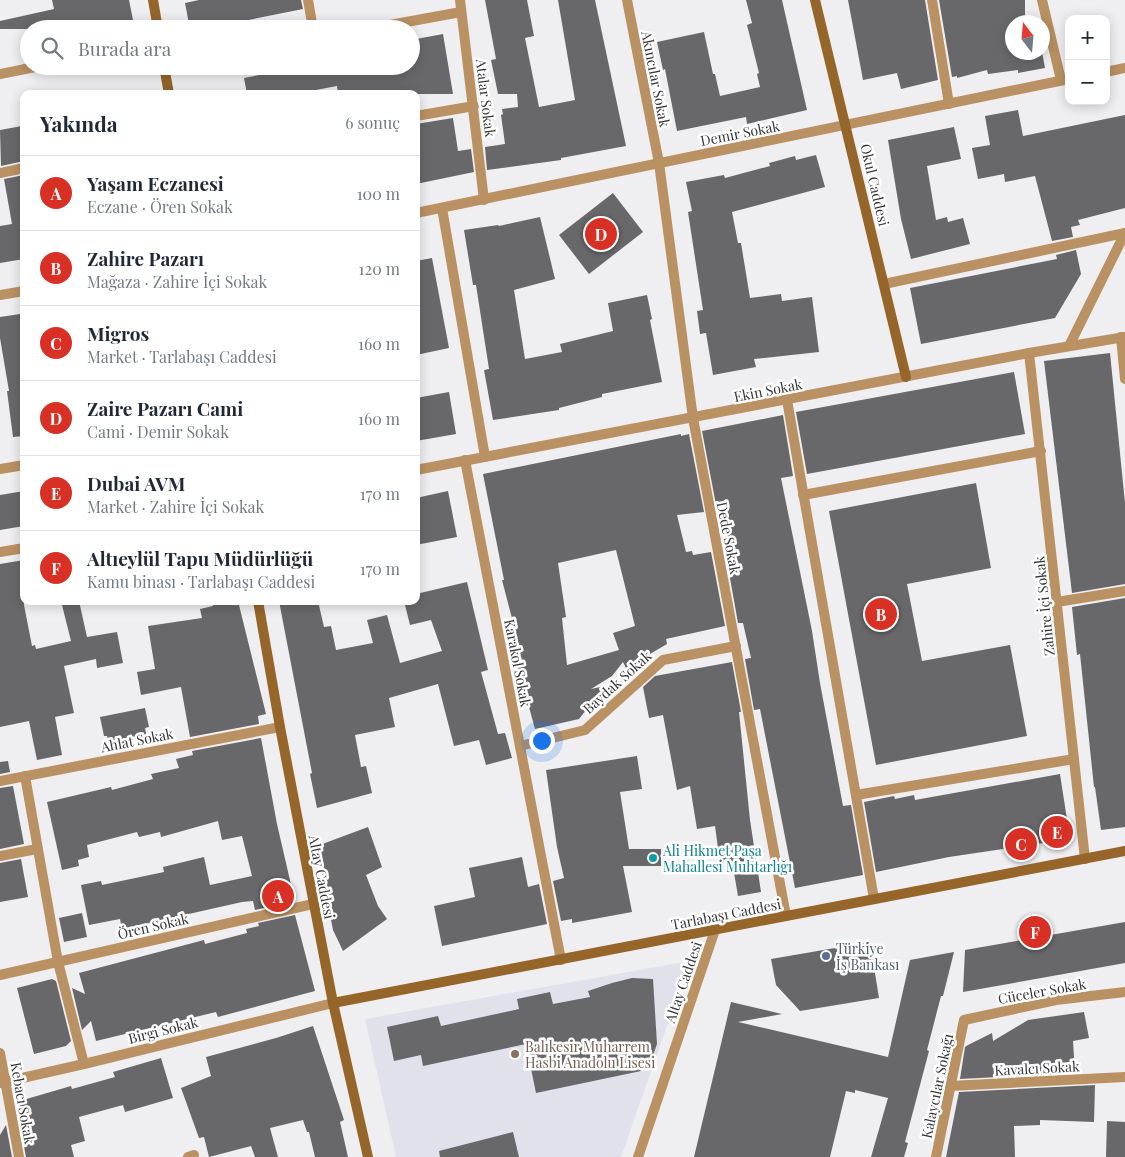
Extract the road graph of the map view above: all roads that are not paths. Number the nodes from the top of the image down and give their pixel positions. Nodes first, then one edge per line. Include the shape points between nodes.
1 (153, 0) edge
2 (308, 0) edge
3 (460, 0) edge
4 (627, 0) edge
5 (815, 0) edge
6 (932, 0) edge
7 (1042, 0) edge
8 (461, 12) junction
9 (156, 20) edge
10 (311, 20) edge
11 (417, 20) edge
12 (1125, 68) edge
13 (20, 70) edge
14 (1110, 71) edge
15 (0, 74) edge
16 (166, 75) edge
17 (1065, 80) edge
18 (168, 90) edge
19 (949, 104) junction
20 (474, 106) junction
21 (420, 115) edge
22 (846, 125) junction
23 (659, 164) junction
24 (20, 169) edge
25 (0, 173) edge
26 (484, 200) junction
27 (442, 208) junction
28 (420, 213) edge
29 (1125, 233) edge
30 (884, 284) junction
31 (20, 292) edge
32 (0, 295) edge
33 (1123, 337) edge
34 (1069, 346) junction
35 (1030, 353) junction
36 (906, 377) junction
37 (1125, 379) edge
38 (787, 400) junction
39 (693, 418) junction
40 (1041, 450) junction
41 (486, 457) junction
42 (465, 460) junction
43 (20, 466) edge
44 (0, 469) edge
45 (420, 469) edge
46 (803, 495) junction
47 (20, 549) edge
48 (0, 552) edge
49 (1125, 591) edge
50 (1057, 602) junction
51 (259, 605) edge
52 (736, 646) junction
53 (280, 727) junction
54 (520, 746) junction
55 (1074, 759) junction
56 (25, 776) junction
57 (0, 780) edge
58 (856, 795) junction
59 (37, 849) junction
60 (1125, 851) edge
61 (0, 856) edge
62 (1085, 859) junction
63 (874, 899) junction
64 (313, 904) junction
65 (786, 916) junction
66 (715, 930) junction
67 (561, 960) junction
68 (58, 962) junction
69 (0, 975) edge
70 (1125, 992) edge
71 (332, 1003) junction
72 (964, 1020) joint
73 (0, 1053) edge
74 (84, 1064) junction
75 (1125, 1077) edge
76 (3, 1082) edge
77 (950, 1086) junction
78 (19, 1157) edge
79 (368, 1157) edge
80 (638, 1157) edge
81 (936, 1157) edge

1 - 9 main road
2 - 10 street
3 - 8 street, Atalar Sokak
4 - 23 street, Akıncılar Sokak
5 - 22 main road, Okul Caddesi
6 - 19 street
7 - 17 street
8 - 11 street
8 - 20 street, Atalar Sokak
12 - 14 street
13 - 15 street
16 - 18 main road
17 - 19 street, Demir Sokak
19 - 22 street, Demir Sokak
20 - 21 street
20 - 26 street, Atalar Sokak
22 - 23 street, Demir Sokak
22 - 30 main road, Okul Caddesi
23 - 26 street, Demir Sokak
23 - 39 street, Dede Sokak
24 - 25 street
26 - 27 street, Demir Sokak
27 - 28 street, Demir Sokak
27 - 41 street
29 - 30 street
29 - 34 street
30 - 36 main road, Okul Caddesi
31 - 32 street
33 - 34 street, Ekin Sokak
33 - 37 street
34 - 35 street, Ekin Sokak
35 - 36 street, Ekin Sokak
35 - 40 street, Zahire İçi Sokak
36 - 38 street, Ekin Sokak
38 - 39 street, Ekin Sokak
38 - 46 street
39 - 41 street, Ekin Sokak
39 - 52 street, Dede Sokak
40 - 46 street
40 - 50 street, Zahire İçi Sokak
41 - 42 street, Ekin Sokak
42 - 45 street, Ekin Sokak
42 - 54 street, Karakol Sokak
43 - 44 street
46 - 58 street
47 - 48 street
49 - 50 street
50 - 55 street, Zahire İçi Sokak
51 - 53 main road, Altay Caddesi
52 - 54 street, Baydak Sokak via 663,660 585,730
52 - 65 street, Dede Sokak
53 - 56 street, Ahlat Sokak
53 - 64 main road, Altay Caddesi
54 - 67 street, Karakol Sokak
55 - 58 street
55 - 62 street, Zahire İçi Sokak
56 - 57 street, Ahlat Sokak
56 - 59 street
58 - 63 street
59 - 61 street
59 - 68 street
60 - 62 main road, Tarlabaşı Caddesi
62 - 63 main road, Tarlabaşı Caddesi
63 - 65 main road, Tarlabaşı Caddesi
64 - 68 street, Ören Sokak
64 - 71 main road, Altay Caddesi
65 - 66 main road, Tarlabaşı Caddesi
66 - 67 main road, Tarlabaşı Caddesi
66 - 80 street, Altay Caddesi
67 - 71 main road, Tarlabaşı Caddesi
68 - 69 street, Ören Sokak
68 - 74 street
70 - 72 street, Cüceler Sokak via 1056,1000
71 - 74 street, Birgi Sokak
71 - 79 main road, Altay Caddesi
72 - 77 street, Kalaycılar Sokağı
73 - 76 street, Kebacı Sokak
74 - 76 street, Birgi Sokak
75 - 77 street, Kavalcı Sokak
76 - 78 street, Kebacı Sokak
77 - 81 street, Kalaycılar Sokağı

